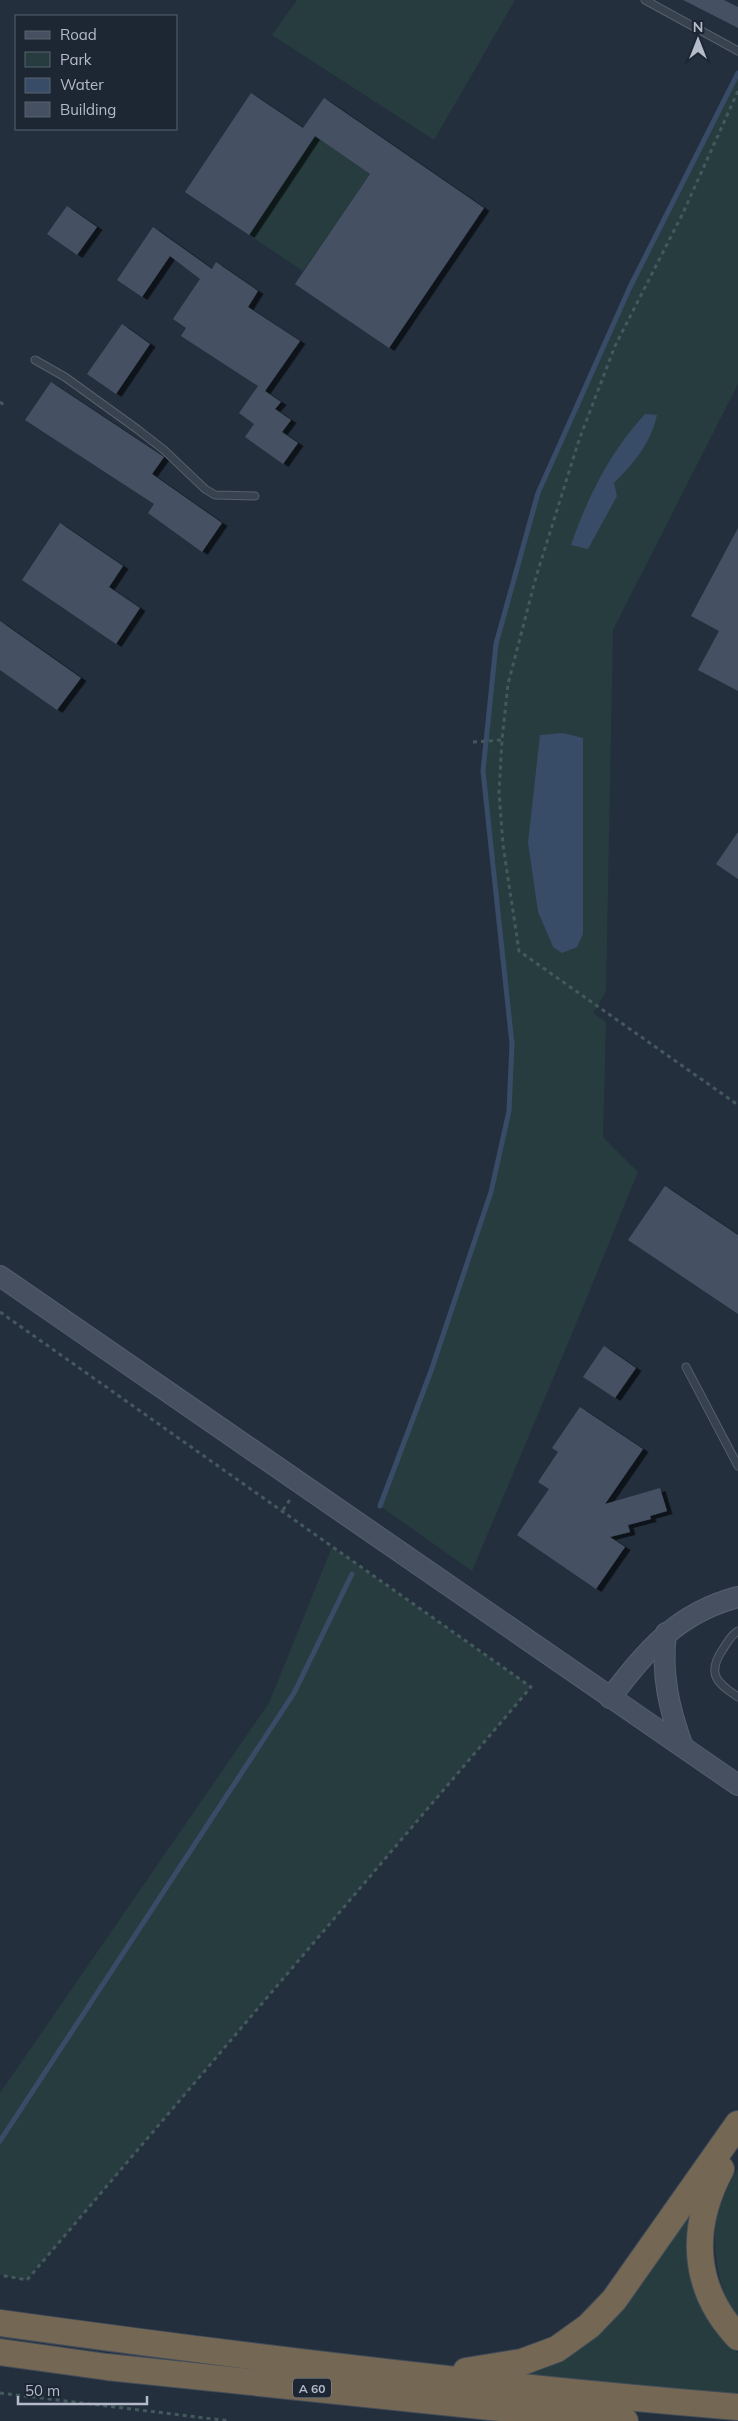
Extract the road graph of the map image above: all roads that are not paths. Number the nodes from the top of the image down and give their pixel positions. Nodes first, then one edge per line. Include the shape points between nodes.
1 (645, 0) edge
2 (738, 51) edge
3 (35, 360) dead end
4 (255, 496) dead end
5 (0, 1276) edge
6 (686, 1367) dead end
7 (738, 1466) edge
8 (738, 1597) edge
9 (738, 1631) edge
10 (666, 1633) junction
11 (738, 1697) edge
12 (610, 1698) junction
13 (683, 1747) junction
14 (738, 1785) edge
15 (738, 2124) edge
16 (738, 2143) edge
17 (0, 2323) edge
18 (738, 2337) edge
19 (0, 2352) edge
20 (383, 2372) junction
21 (738, 2407) edge
22 (625, 2421) edge

1 - 2 lane
3 - 4 lane via 65,377 137,429 204,489 216,495
5 - 12 main road
6 - 7 lane
8 - 10 main road via 705,1609
9 - 11 lane via 716,1660 714,1671 720,1685
10 - 12 main road via 638,1661
10 - 13 main road via 663,1656 666,1689
12 - 13 main road
13 - 14 main road
15 - 20 highway via 614,2300 589,2326 556,2349 531,2359 446,2372
16 - 18 highway via 710,2191 698,2245 704,2277 716,2306
17 - 20 highway, A 60
19 - 22 highway, A 60 via 107,2367
20 - 21 highway, A 60

